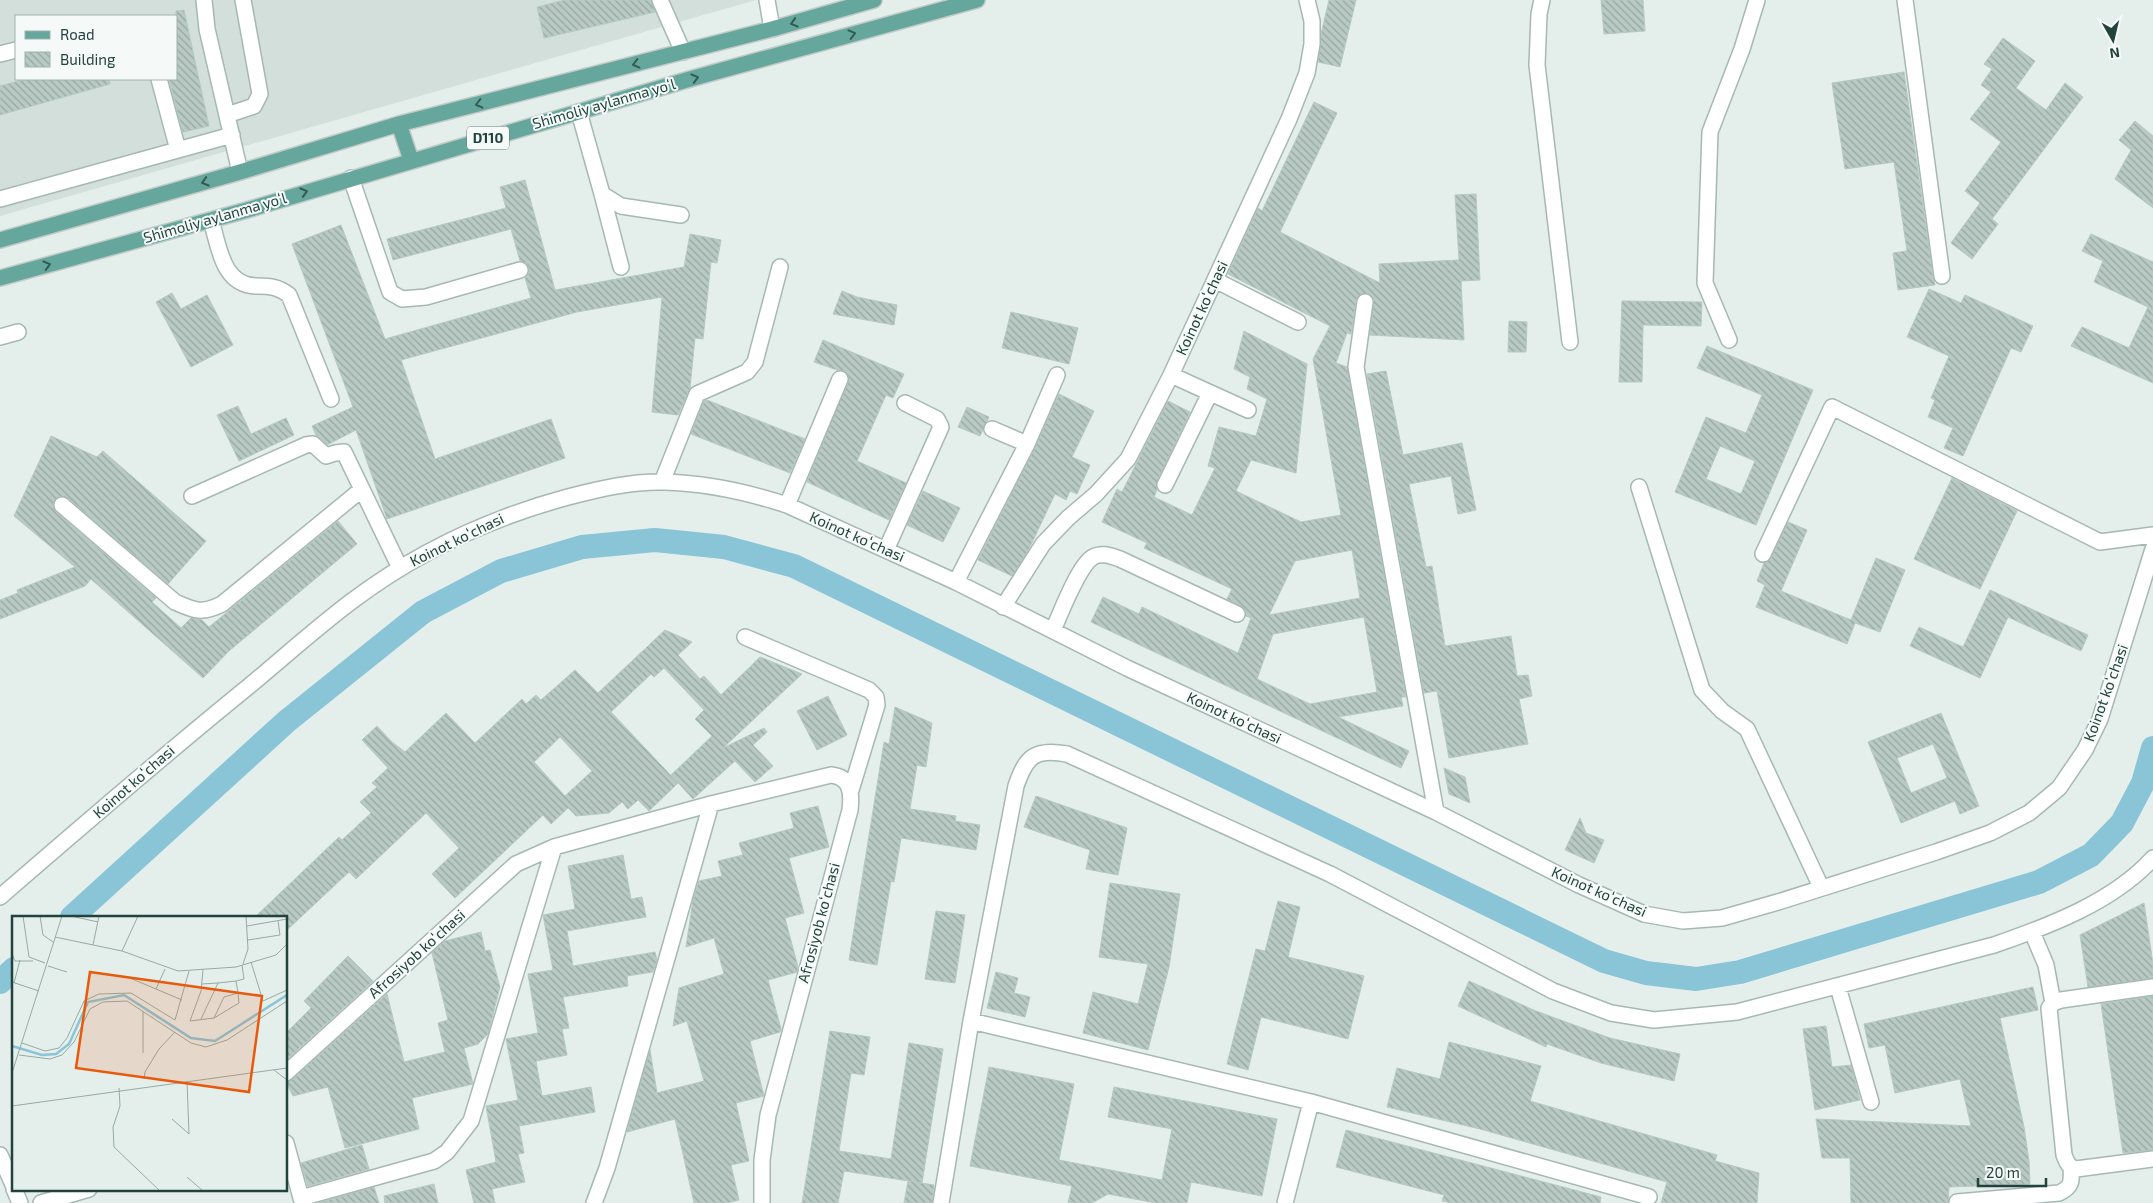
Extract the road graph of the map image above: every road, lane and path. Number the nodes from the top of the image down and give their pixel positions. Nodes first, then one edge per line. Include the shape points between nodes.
1 (204, 0) edge
2 (243, 0) edge
3 (660, 0) edge
4 (767, 0) edge
5 (874, 0) edge
6 (978, 0) edge
7 (1307, 0) edge
8 (1542, 0) edge
9 (1757, 0) edge
10 (1905, 0) edge
11 (772, 29) junction
12 (15, 50) edge
13 (682, 52) junction
14 (0, 54) edge
15 (159, 80) edge
16 (579, 112) junction
17 (227, 115) junction
18 (399, 124) junction
19 (232, 135) junction
20 (178, 150) junction
21 (411, 160) junction
22 (240, 172) junction
23 (351, 178) junction
24 (602, 194) junction
25 (0, 199) edge
26 (681, 215) dead end
27 (211, 220) junction
28 (0, 240) edge
29 (620, 267) dead end
30 (780, 268) dead end
31 (520, 270) dead end
32 (1942, 276) dead end
33 (0, 278) edge
34 (1215, 280) junction
35 (1365, 302) dead end
36 (1298, 322) dead end
37 (18, 332) dead end
38 (0, 337) edge
39 (1728, 340) dead end
40 (1570, 342) dead end
41 (1057, 375) dead end
42 (1171, 375) junction
43 (840, 379) dead end
44 (1210, 393) junction
45 (331, 399) dead end
46 (905, 403) dead end
47 (1248, 410) dead end
48 (992, 429) dead end
49 (1027, 444) junction
50 (662, 482) junction
51 (1164, 485) dead end
52 (1639, 487) dead end
53 (361, 490) junction
54 (192, 496) dead end
55 (62, 504) dead end
56 (787, 505) junction
57 (2153, 535) edge
58 (2153, 549) edge
59 (886, 550) junction
60 (1763, 554) dead end
61 (400, 568) junction
62 (956, 582) junction
63 (1003, 606) junction
64 (1237, 614) dead end
65 (1053, 630) junction
66 (745, 637) dead end
67 (851, 790) junction
68 (711, 804) junction
69 (1436, 812) junction
70 (554, 846) junction
71 (2153, 858) edge
72 (1821, 887) junction
73 (0, 897) edge
74 (2032, 932) junction
75 (1838, 987) junction
76 (2153, 987) edge
77 (2053, 1003) junction
78 (971, 1021) junction
79 (288, 1071) edge
80 (1311, 1102) junction
81 (1871, 1102) dead end
82 (288, 1150) edge
83 (0, 1155) edge
84 (2153, 1159) edge
85 (2071, 1168) junction
86 (12, 1183) edge
87 (15, 1190) edge
88 (86, 1190) edge
89 (1649, 1196) dead end
90 (302, 1200) edge
91 (1957, 1202) edge
92 (20, 1203) edge
93 (41, 1203) edge
94 (594, 1203) edge
95 (762, 1203) edge
96 (941, 1203) edge
97 (1285, 1203) edge

1 - 17 street via 207,28
2 - 17 street via 260,94 254,106
3 - 13 street
4 - 11 street
5 -> 11 main road, Shimoliy aylanma yoʻl / D110
16 -> 6 main road, Shimoliy aylanma yoʻl / D110
7 - 34 street, Koinot koʻchasi via 1312,21 1307,73
8 - 40 street via 1537,64
9 - 39 street via 1710,132 1705,283
10 - 32 street
11 - 13 main road, Shimoliy aylanma yoʻl / D110
12 - 14 street
13 -> 18 main road, Shimoliy aylanma yoʻl / D110
15 - 20 street
16 - 21 main road, Shimoliy aylanma yoʻl / D110
16 - 24 street
17 - 19 street
18 - 21 main road
18 - 22 main road, Shimoliy aylanma yoʻl / D110
19 - 20 street
19 - 22 street
20 - 25 street
21 - 23 main road, Shimoliy aylanma yoʻl / D110
22 -> 28 main road, Shimoliy aylanma yoʻl / D110
27 -> 23 main road, Shimoliy aylanma yoʻl / D110
23 - 31 street via 390,292 402,299 426,297
24 - 26 street via 621,206
24 - 29 street
33 -> 27 main road, Shimoliy aylanma yoʻl / D110
27 - 45 street via 226,271 235,280 244,285 280,288 289,295
30 - 50 street via 755,362 747,372 698,394
34 - 36 street
34 - 42 street, Koinot koʻchasi
35 - 69 street via 1356,367
37 - 38 street
41 - 49 street
42 - 44 street
42 - 63 street, Koinot koʻchasi via 1128,459 1044,544
43 - 56 street
44 - 47 street
44 - 51 street
46 - 59 street via 937,418 941,427
48 - 49 street
49 - 62 street
50 - 56 street, Koinot koʻchasi via 709,485
50 - 61 street, Koinot koʻchasi via 606,487 529,507 474,529
52 - 72 street via 1702,690 1722,711 1747,729
53 - 54 street via 344,452 326,456 313,444
53 - 55 street via 222,604 208,611 191,609 175,602
53 - 61 street
56 - 59 street, Koinot koʻchasi
57 - 60 street via 2100,542 1832,407
58 - 72 street, Koinot koʻchasi via 2100,719 2085,750 2059,788 2029,813 1990,833
59 - 62 street, Koinot koʻchasi
61 - 73 street, Koinot koʻchasi via 352,601 186,737
62 - 63 street, Koinot koʻchasi
63 - 65 street, Koinot koʻchasi
64 - 65 street via 1105,554 1093,558 1078,577
65 - 69 street, Koinot koʻchasi via 1127,668
66 - 67 street via 869,690 876,698 877,705
67 - 68 street, Afrosiyob koʻchasi via 844,778 831,775
67 - 95 street, Afrosiyob koʻchasi via 850,810 768,1115 762,1160
68 - 70 street, Afrosiyob koʻchasi
68 - 94 street
69 - 72 street, Koinot koʻchasi via 1579,885 1644,914 1683,921 1722,918
70 - 79 street, Afrosiyob koʻchasi via 516,864
70 - 90 street via 471,1121 446,1152 434,1161
71 - 74 street via 2109,893
74 - 75 street
74 - 77 street via 2046,965
75 - 78 street via 1737,1012 1654,1020 1611,1013 1553,991 1330,874 1067,754 1052,752 1030,757 1022,767 1016,786
75 - 81 street
76 - 77 street
77 - 85 street via 2049,1008 2064,1155
78 - 80 street
78 - 96 street
80 - 89 street
80 - 97 street
82 - 90 street
83 - 86 street
84 - 85 street
85 - 91 street via 2072,1181 2068,1189 2059,1193
87 - 92 street
88 - 93 street

